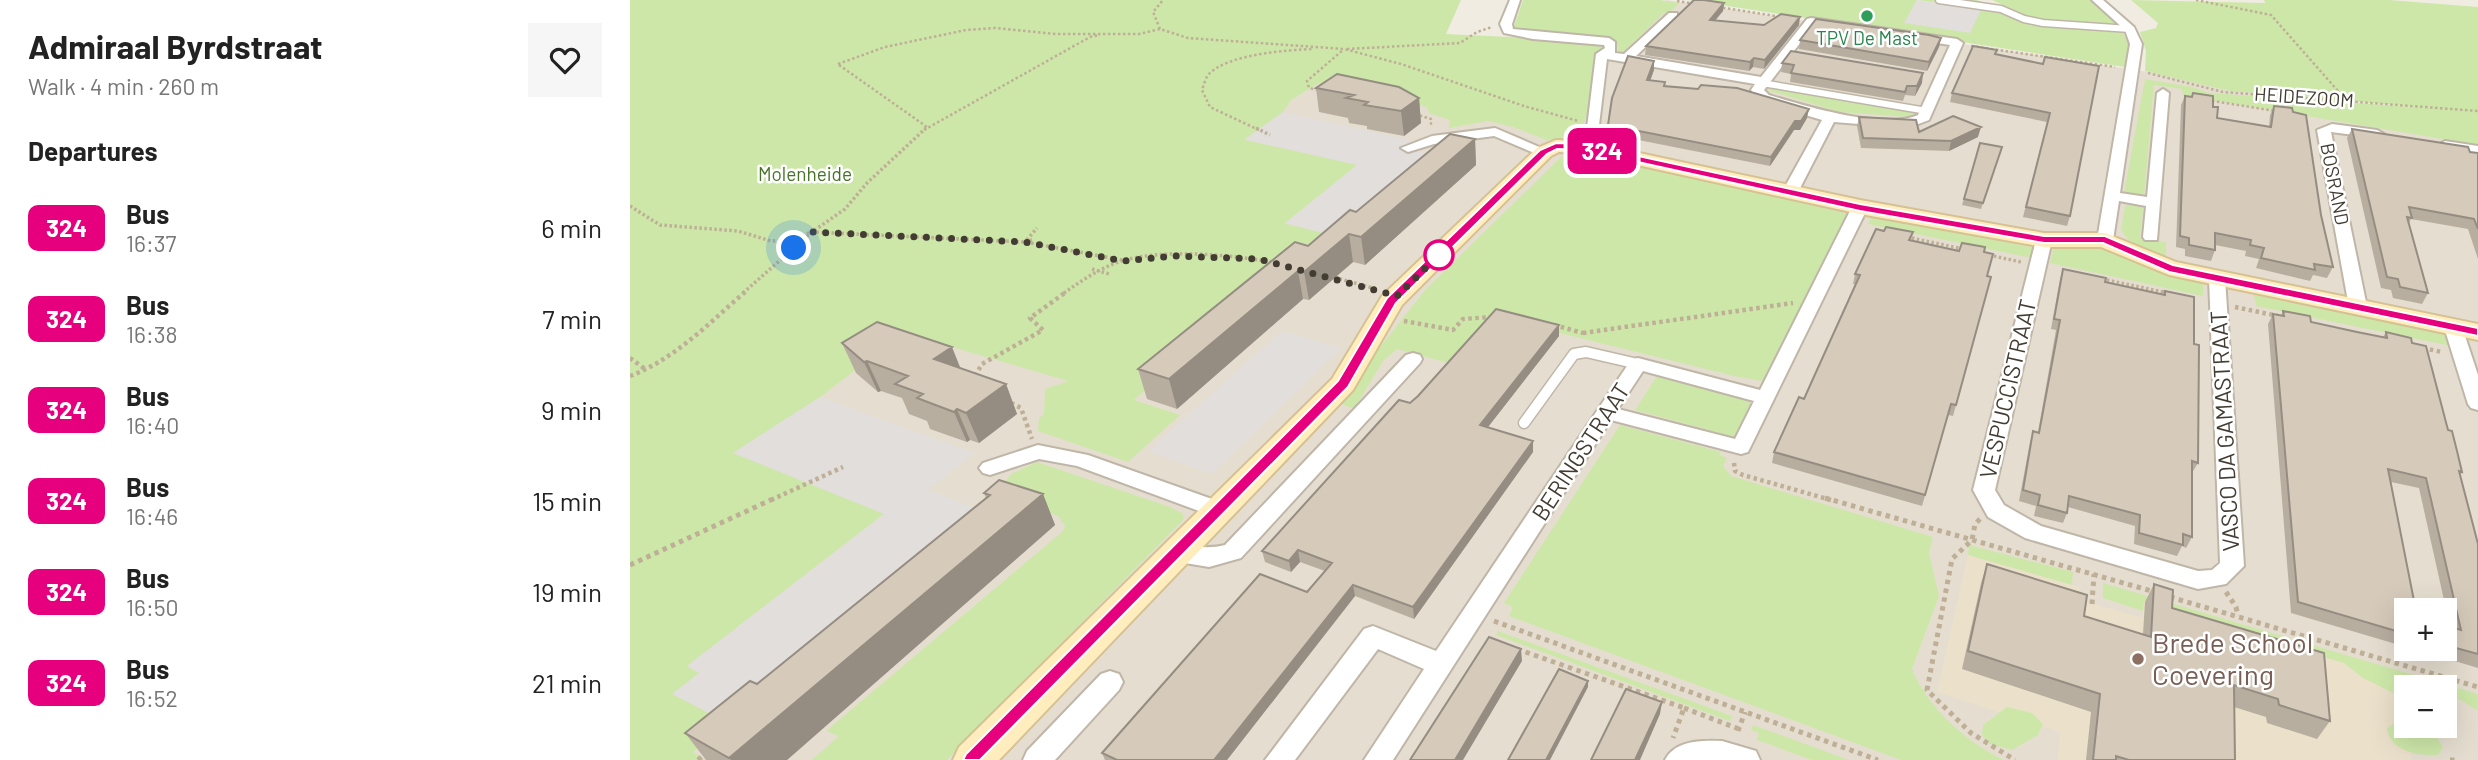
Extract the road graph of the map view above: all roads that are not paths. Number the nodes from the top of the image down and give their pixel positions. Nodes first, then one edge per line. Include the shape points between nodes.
1 (1516, 0) edge
2 (1939, 0) edge
3 (2097, 0) edge
4 (1673, 15) dead end
5 (2130, 29) junction
6 (1602, 54) junction
7 (1627, 58) junction
8 (1762, 82) junction
9 (2163, 93) dead end
10 (1927, 111) junction
11 (1830, 118) junction
12 (2399, 137) edge
13 (2425, 142) edge
14 (1573, 145) junction
15 (1408, 148) dead end
16 (2478, 150) edge
17 (1544, 152) junction
18 (1790, 192) junction
19 (2114, 196) junction
20 (2154, 203) junction
21 (1860, 208) junction
22 (2151, 237) dead end
23 (2044, 240) junction
24 (2105, 240) junction
25 (2217, 278) junction
26 (2358, 307) junction
27 (2466, 330) edge
28 (1413, 359) dead end
29 (1638, 364) junction
30 (1764, 397) junction
31 (2478, 404) edge
32 (1607, 413) junction
33 (1524, 423) dead end
34 (990, 468) dead end
35 (1218, 510) junction
36 (2097, 552) joint
37 (1175, 554) junction
38 (1442, 665) junction
39 (1110, 682) dead end
40 (1681, 758) edge
41 (973, 760) edge
42 (1037, 760) edge
43 (1279, 760) edge
44 (1378, 760) edge
45 (1746, 760) edge

1 - 6 street via 1506,24 1508,31 1609,42 1611,50
2 - 5 lane via 2001,9 2043,23
3 - 5 street
4 - 7 street
5 - 19 street via 2136,44
6 - 7 street
6 - 14 street via 1593,138
7 - 8 street
8 - 10 lane
8 - 10 street via 1791,54 1811,21 1957,43 1935,79
8 - 11 street via 1757,90 1764,98
9 - 20 street
10 - 11 street via 1908,124
11 - 18 street
12 - 26 street, BOSRAND via 2347,129 2324,131
13 - 16 street
14 - 17 street
14 - 18 street
15 - 17 street via 1432,140 1496,132
17 - 35 street via 1397,296 1343,384
18 - 21 street
19 - 20 street
19 - 24 street
20 - 22 street
21 - 23 street
21 - 30 street
23 - 24 street
23 - 36 street, VESPUCCISTRAAT via 1984,490 1996,511 2033,533
24 - 25 street via 2169,268
25 - 26 street
25 - 36 street, VASCO DA GAMASTRAAT via 2232,566 2218,578 2198,580
26 - 27 street
27 - 31 street via 2462,356
28 - 37 street via 1233,552 1209,558
29 - 30 street
29 - 32 street, BERINGSTRAAT
29 - 33 lane, BERINGSTRAAT via 1586,352 1574,354
30 - 32 street via 1741,447
32 - 38 street, BERINGSTRAAT
34 - 35 street via 1038,452 1081,460
35 - 37 street
37 - 41 street
38 - 43 street via 1373,636
38 - 44 street, BERINGSTRAAT
39 - 42 street
40 - 45 street via 1706,751

